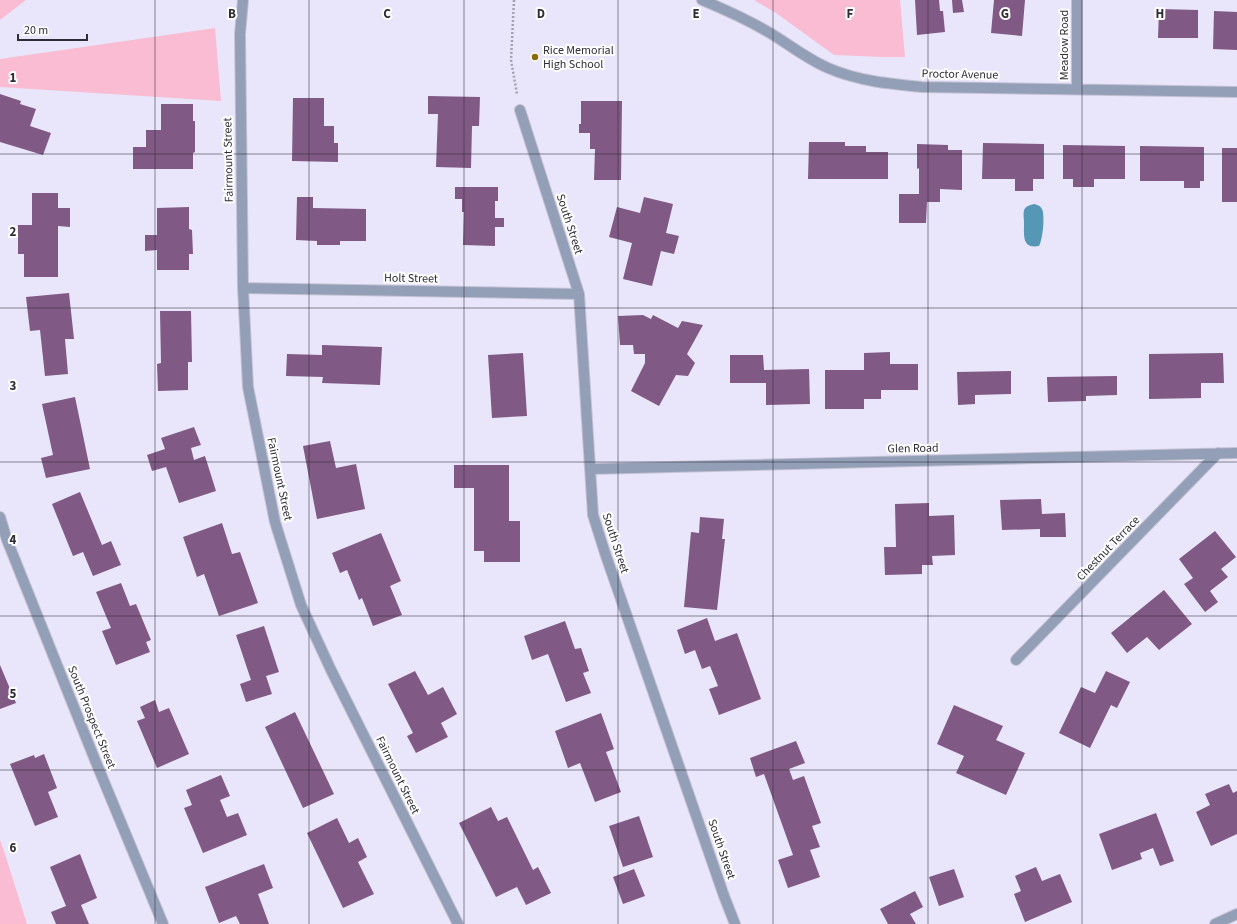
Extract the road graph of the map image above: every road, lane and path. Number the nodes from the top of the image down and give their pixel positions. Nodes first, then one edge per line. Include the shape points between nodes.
1 (243, 0) edge
2 (514, 0) edge
3 (702, 0) edge
4 (1077, 0) edge
5 (1076, 89) junction
6 (1237, 92) edge
7 (520, 110) joint
8 (243, 288) junction
9 (579, 294) junction
10 (1218, 453) junction
11 (1237, 453) edge
12 (590, 469) junction
13 (0, 517) edge
14 (1016, 660) dead end
15 (1237, 914) edge
16 (163, 924) edge
17 (458, 924) edge
18 (736, 924) edge
19 (1215, 924) edge

1 - 8 street, Fairmount Street via 240,34
2 - 7 path via 511,60
3 - 5 street, Proctor Avenue via 772,34 827,68 865,80 922,87
4 - 5 street, Meadow Road
5 - 6 street, Proctor Avenue
7 - 9 street, South Street
8 - 9 street, Holt Street
8 - 17 street, Fairmount Street via 248,387 275,522 301,606
9 - 12 street, South Street
10 - 11 street, Glen Road
10 - 12 street, Glen Road
10 - 14 street, Chestnut Terrace
12 - 18 street, South Street via 593,515 605,553
13 - 16 street, South Prospect Street via 7,540
15 - 19 street

